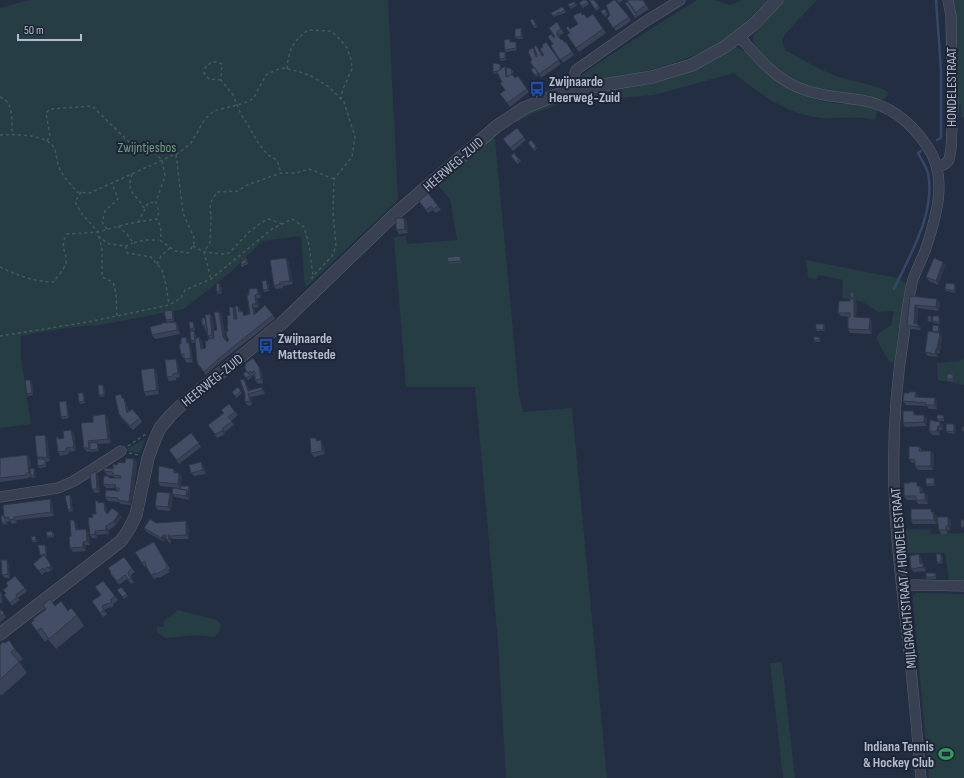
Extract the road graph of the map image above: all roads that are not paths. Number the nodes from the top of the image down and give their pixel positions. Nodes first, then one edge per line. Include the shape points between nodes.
1 (680, 0) edge
2 (777, 0) edge
3 (948, 0) edge
4 (738, 36) junction
5 (571, 91) junction
6 (937, 167) junction
7 (121, 451) road end
8 (0, 496) edge
9 (964, 586) edge
10 (902, 587) junction
11 (0, 634) edge
12 (921, 778) edge

1 - 5 street via 576,70
2 - 4 street, HEERWEG-ZUID via 754,25
3 - 6 street, HONDELESTRAAT via 952,76 951,149 949,160
4 - 5 street, HEERWEG-ZUID via 708,57 671,72 646,79
4 - 6 street, MIJLGRACHTSTRAAT / HONDELESTRAAT via 772,72 796,87 816,94 873,103 895,113 915,128 929,148
5 - 11 street, HEERWEG-ZUID via 524,108 497,126 394,215 269,334 179,406 160,428 155,439 148,458 136,515 121,541
6 - 10 street, MIJLGRACHTSTRAAT / HONDELESTRAAT via 938,203 934,222 912,283 896,389 895,508
7 - 8 street via 74,481 58,488
9 - 10 street
10 - 12 street, MIJLGRACHTSTRAAT / HONDELESTRAAT

